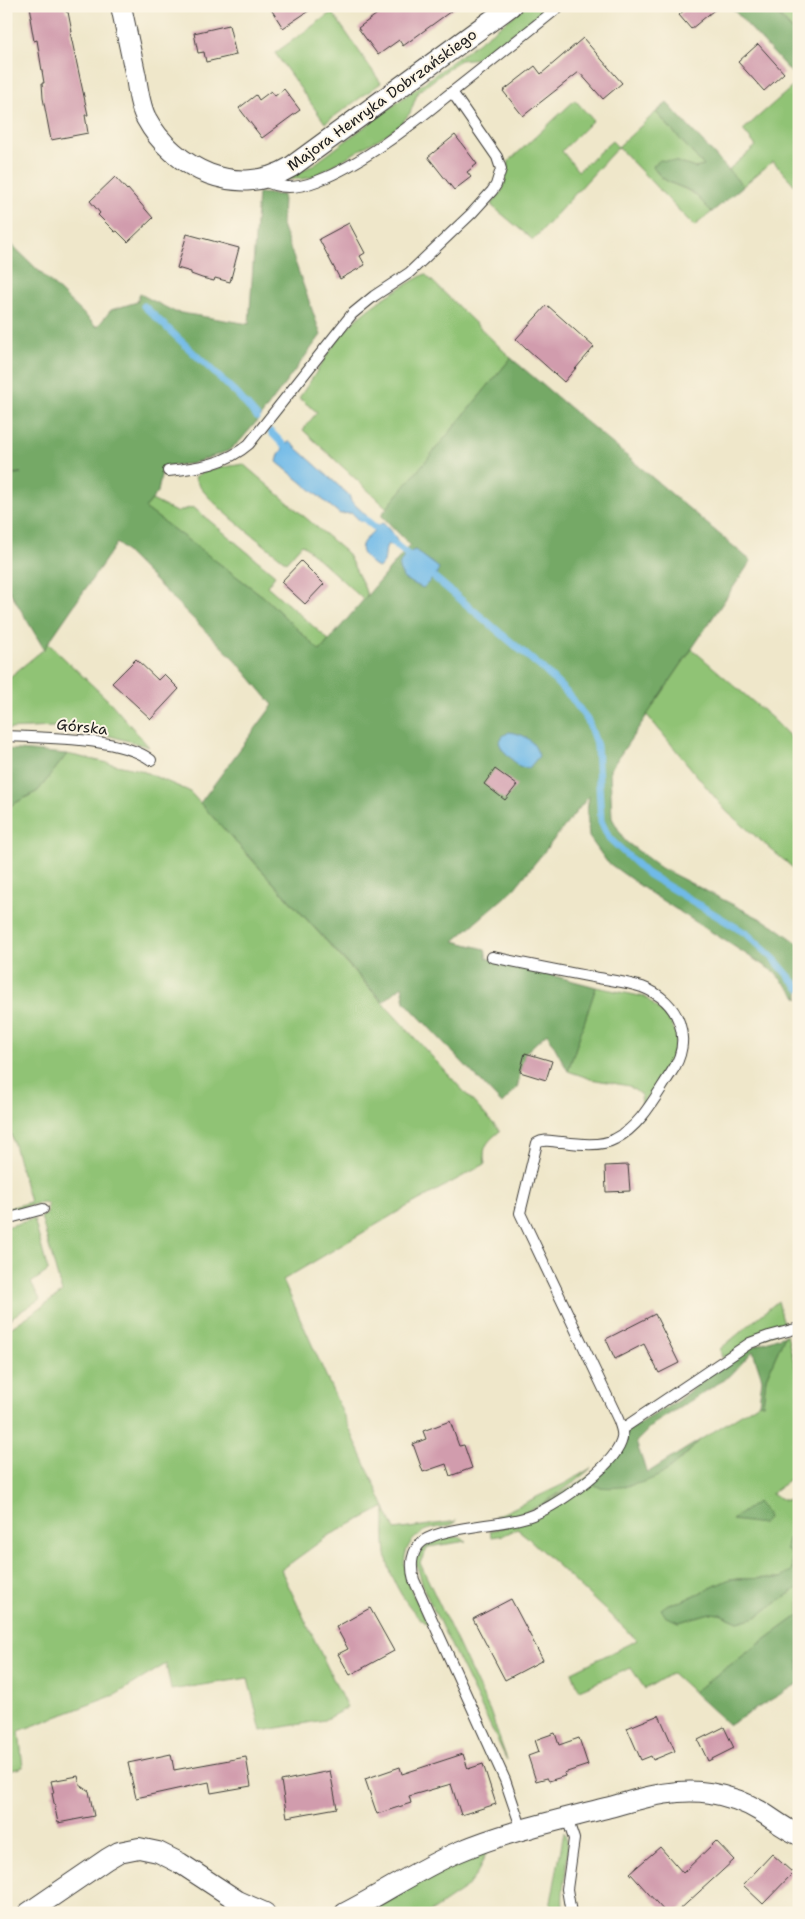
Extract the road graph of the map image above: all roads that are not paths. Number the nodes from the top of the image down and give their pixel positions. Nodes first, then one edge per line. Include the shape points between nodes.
1 (121, 6) edge
2 (511, 6) edge
3 (560, 6) edge
4 (452, 92) junction
5 (262, 179) junction
6 (168, 471) dead end
7 (6, 736) edge
8 (151, 760) dead end
9 (492, 957) dead end
10 (43, 1209) dead end
11 (6, 1219) edge
12 (799, 1328) edge
13 (622, 1429) junction
14 (568, 1818) junction
15 (522, 1830) junction
16 (799, 1835) edge
17 (28, 1913) edge
18 (265, 1913) edge
19 (344, 1913) edge
20 (571, 1913) edge

1 - 5 street, Majora Henryka Dobrzańskiego via 140,100 156,133 201,172 229,179
2 - 5 street, Majora Henryka Dobrzańskiego via 291,166
3 - 4 lane
4 - 5 lane via 382,145 325,178 286,187 268,184
4 - 6 lane via 497,157 501,168 496,185 472,213 408,273 352,314 240,452 199,468
7 - 8 lane, Górska via 104,744 139,752
9 - 13 lane via 642,987 664,1001 681,1025 679,1059 630,1130 612,1141 586,1144 545,1140 536,1143 520,1214
10 - 11 lane
12 - 13 lane via 750,1344
13 - 15 lane via 621,1441 607,1462 550,1507 527,1517 433,1536 417,1547 412,1559 414,1580 505,1780
14 - 15 street
14 - 16 street via 636,1799 702,1792 740,1802
14 - 20 lane via 574,1839 567,1889
15 - 19 street via 438,1860
17 - 18 street via 107,1859 119,1852 139,1848 168,1856 238,1901

